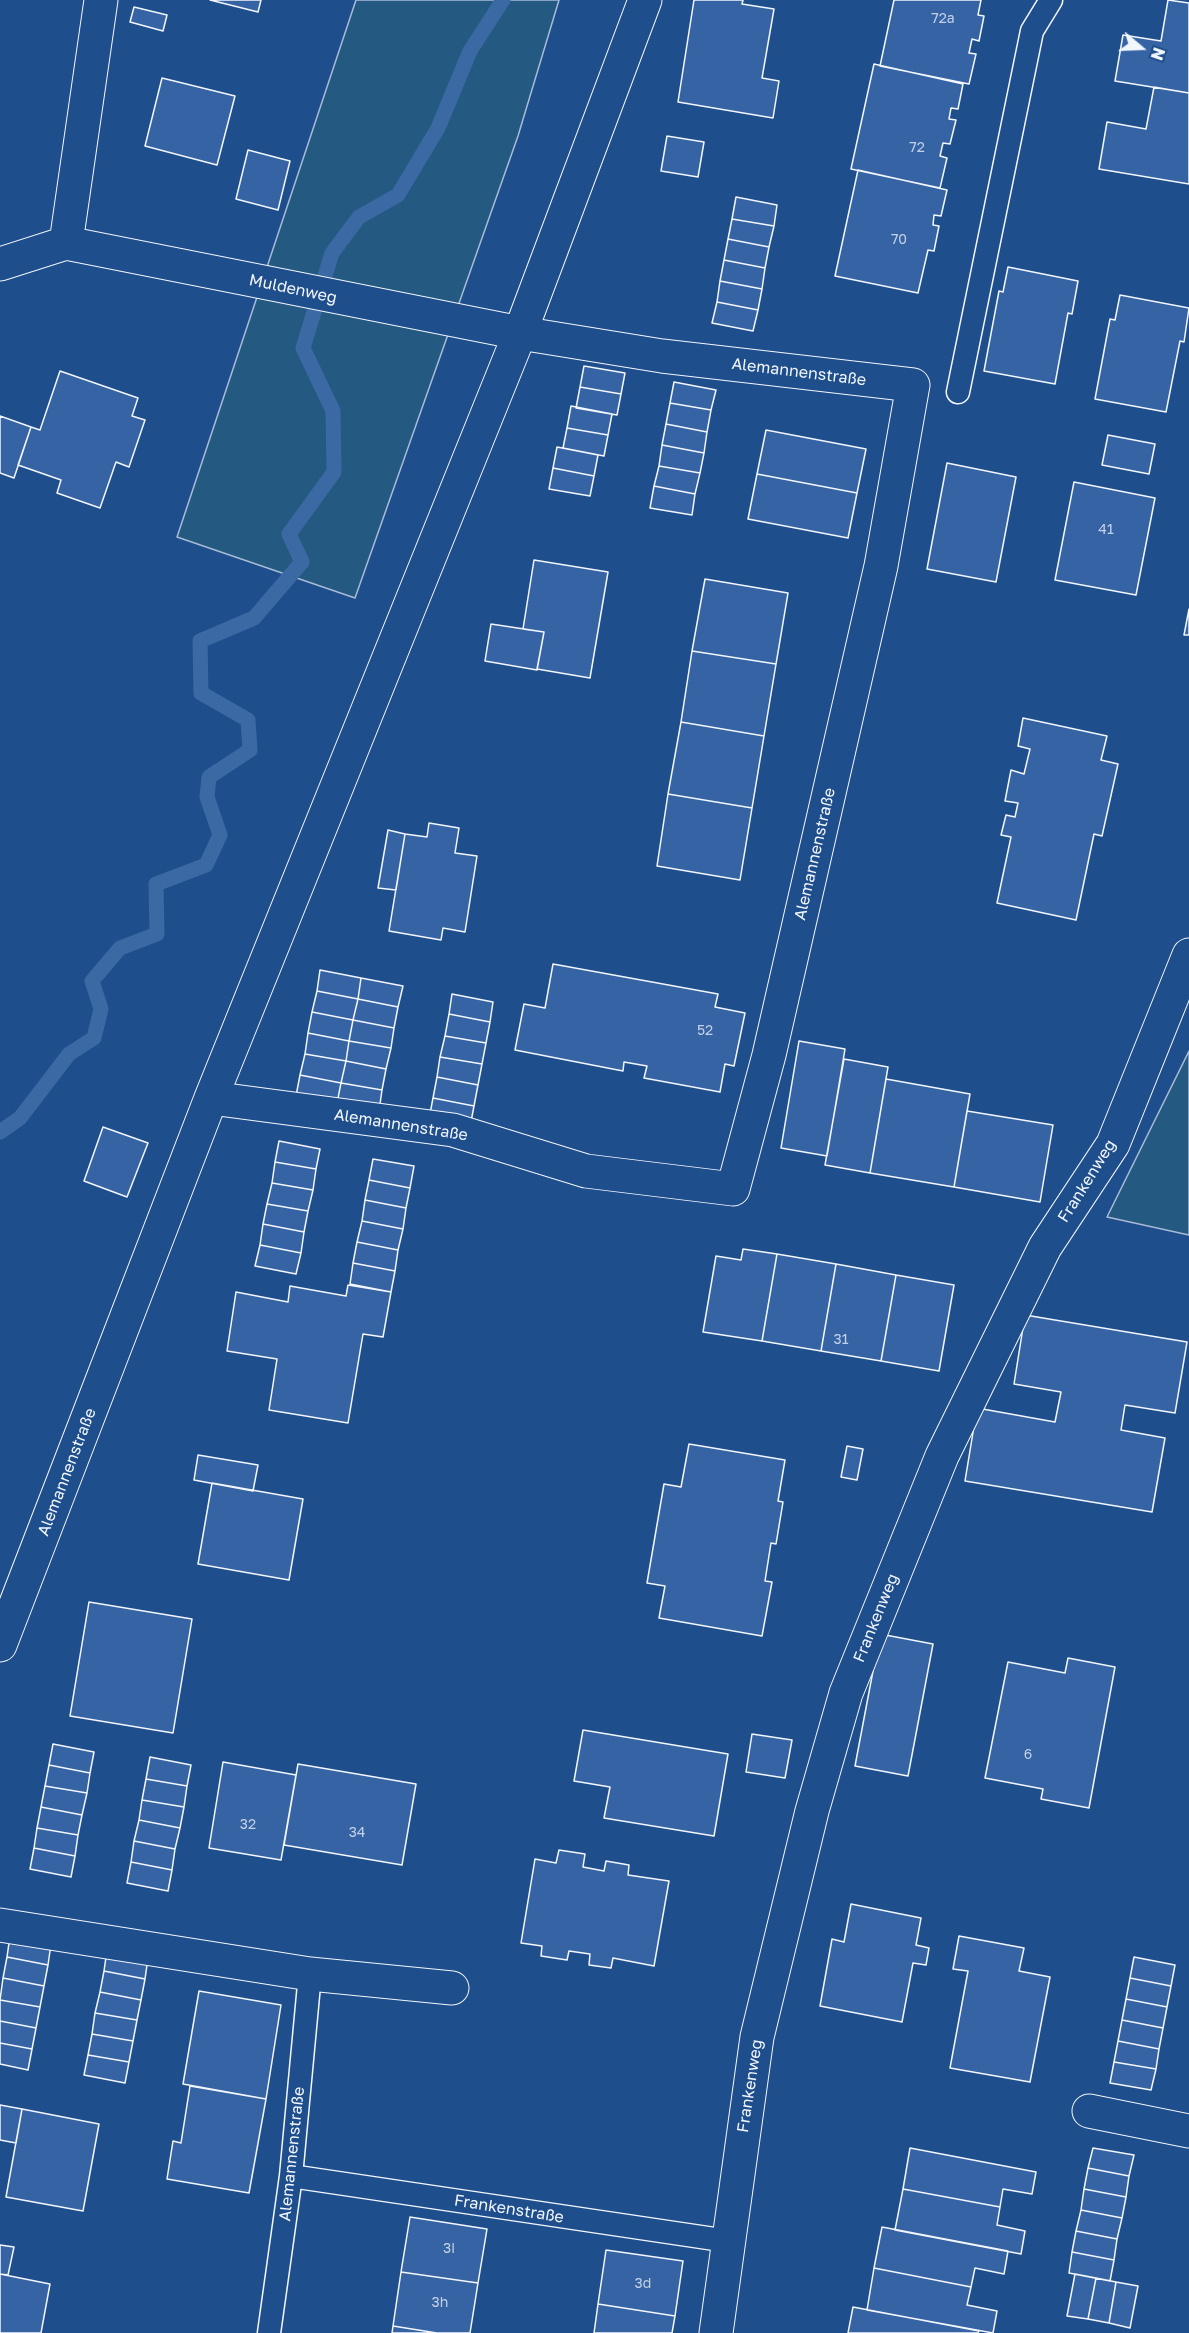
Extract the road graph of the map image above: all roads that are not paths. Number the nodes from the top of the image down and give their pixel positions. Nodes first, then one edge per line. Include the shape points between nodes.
1 (101, 0) edge
2 (645, 0) edge
3 (1051, 0) edge
4 (66, 243) junction
5 (0, 264) edge
6 (520, 333) junction
7 (958, 392) dead end
8 (1189, 955) edge
9 (211, 1098) junction
10 (0, 1645) edge
11 (0, 1925) edge
12 (310, 1974) junction
13 (452, 1988) dead end
14 (1089, 2111) dead end
15 (1189, 2131) edge
16 (291, 2176) junction
17 (728, 2241) junction
18 (269, 2333) edge
19 (716, 2333) edge

1 - 4 street
2 - 6 street, Alemannenstraße
3 - 7 lane via 1032,31
4 - 5 street, Muldenweg
4 - 6 street, Muldenweg
6 - 9 street, Alemannenstraße
6 - 9 street, Alemannenstraße via 662,356 914,385 881,566 769,1055 733,1189 586,1171 453,1130
8 - 17 street, Frankenweg via 1113,1144 1045,1247 942,1456 846,1693 812,1811 758,2037
9 - 10 street, Alemannenstraße
11 - 12 street
12 - 13 street
12 - 16 lane, Alemannenstraße
14 - 15 street
16 - 17 lane, Frankenstraße
16 - 18 lane, Alemannenstraße
17 - 19 street, Frankenweg

